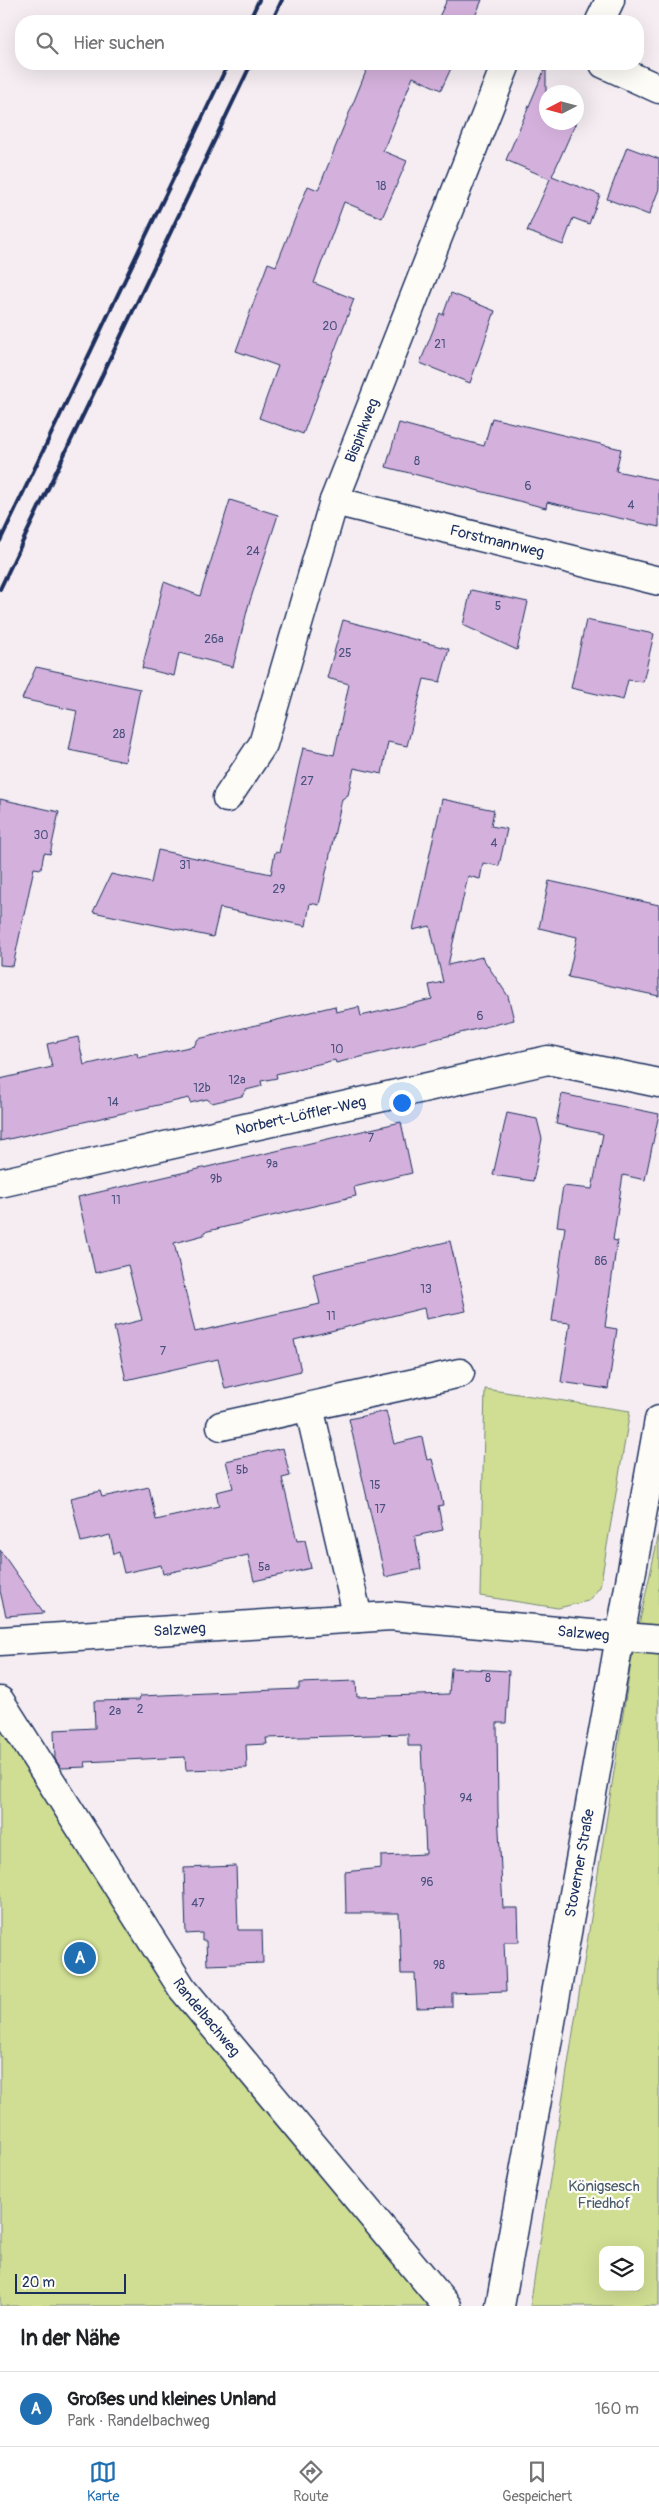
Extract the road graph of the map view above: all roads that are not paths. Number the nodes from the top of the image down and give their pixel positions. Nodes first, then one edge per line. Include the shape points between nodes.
1 (610, 0) edge
2 (603, 15) edge
3 (504, 70) edge
4 (617, 70) edge
5 (659, 89) edge
6 (334, 501) junction
7 (659, 581) edge
8 (226, 798) dead end
9 (659, 1083) edge
10 (0, 1183) edge
11 (460, 1373) dead end
12 (309, 1407) junction
13 (659, 1420) edge
14 (221, 1426) dead end
15 (358, 1618) junction
16 (620, 1635) junction
17 (659, 1640) edge
18 (0, 1641) edge
19 (0, 1701) edge
20 (447, 2306) edge
21 (500, 2306) edge

1 - 2 street
3 - 6 street, Bispinkweg
4 - 5 street
6 - 7 street, Forstmannweg
6 - 8 street, Bispinkweg via 263,744
9 - 10 street, Norbert-Löffler-Weg via 548,1060
11 - 12 street
12 - 14 street
12 - 15 street
13 - 16 street, Stoverner Straße
15 - 16 street, Salzweg via 391,1616
15 - 18 street, Salzweg
16 - 17 street, Salzweg
16 - 21 street, Stoverner Straße
19 - 20 street, Randelbachweg via 182,1988

